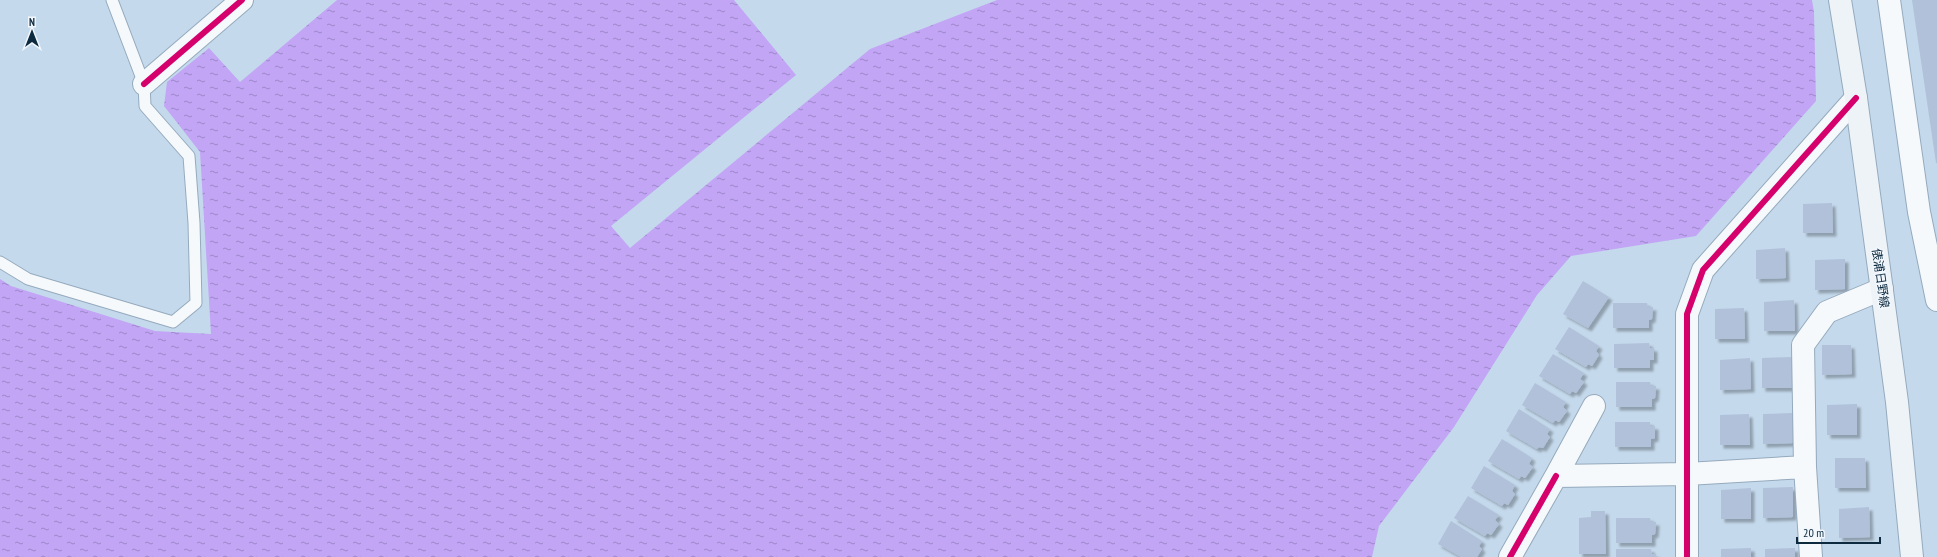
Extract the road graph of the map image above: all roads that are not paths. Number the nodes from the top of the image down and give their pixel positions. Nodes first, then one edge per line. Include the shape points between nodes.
1 (112, 0) edge
2 (242, 0) edge
3 (1840, 0) edge
4 (1889, 0) edge
5 (144, 84) junction
6 (1856, 98) junction
7 (1928, 211) edge
8 (0, 262) edge
9 (1882, 288) junction
10 (1937, 300) edge
11 (1594, 406) dead end
12 (1805, 467) junction
13 (1687, 474) junction
14 (1556, 476) junction
15 (1510, 557) edge
16 (1687, 557) edge
17 (1812, 557) edge
18 (1912, 557) edge

1 - 5 lane
2 - 5 street
3 - 6 main road, 俵浦日野線
4 - 7 street
5 - 8 lane via 145,106 189,156 196,303 173,322 28,279
6 - 9 main road, 俵浦日野線
6 - 13 street via 1703,270 1687,314
7 - 10 street
9 - 12 street via 1827,312 1804,345
9 - 18 main road, 俵浦日野線 via 1897,402
11 - 14 street
12 - 13 street
12 - 17 street
13 - 14 street
13 - 16 street
14 - 15 street

